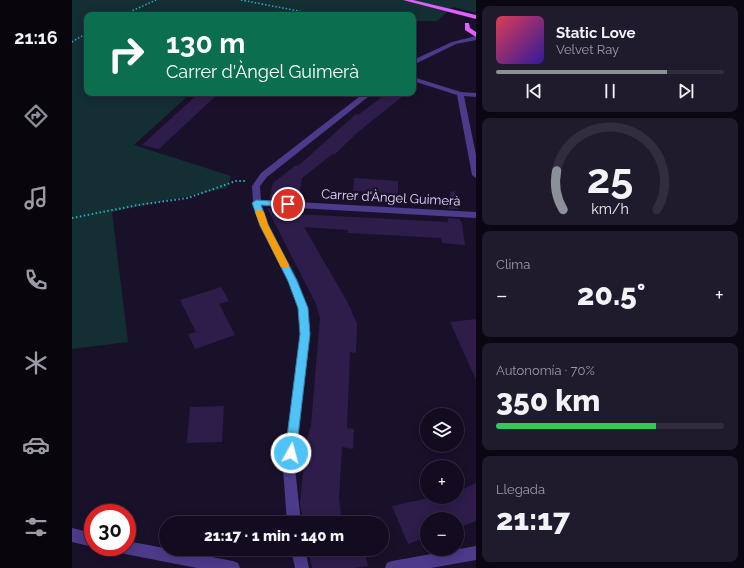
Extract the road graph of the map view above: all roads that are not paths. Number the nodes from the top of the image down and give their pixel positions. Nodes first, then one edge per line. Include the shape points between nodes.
1 (406, 0) edge
2 (448, 11) junction
3 (476, 18) edge
4 (467, 24) junction
5 (476, 36) edge
6 (416, 62) edge
7 (416, 80) edge
8 (460, 94) junction
9 (476, 95) edge
10 (365, 96) edge
11 (476, 175) edge
12 (256, 203) junction
13 (476, 215) edge
14 (293, 516) edge
15 (72, 535) edge
16 (84, 538) edge
17 (136, 549) edge
18 (476, 553) edge
19 (299, 556) edge
20 (233, 568) edge
21 (302, 568) edge
22 (392, 568) edge

1 - 2 main road
2 - 3 main road
2 - 4 main road
3 - 4 main road
4 - 5 main road via 467,29
5 - 6 street via 454,43
7 - 8 street
8 - 9 street
8 - 11 street
10 - 12 street via 264,175 256,186
12 - 13 street, Carrer d'Àngel Guimerà
12 - 14 street via 303,308 305,334 289,468
15 - 16 street
17 - 20 street
18 - 22 street
19 - 21 street

